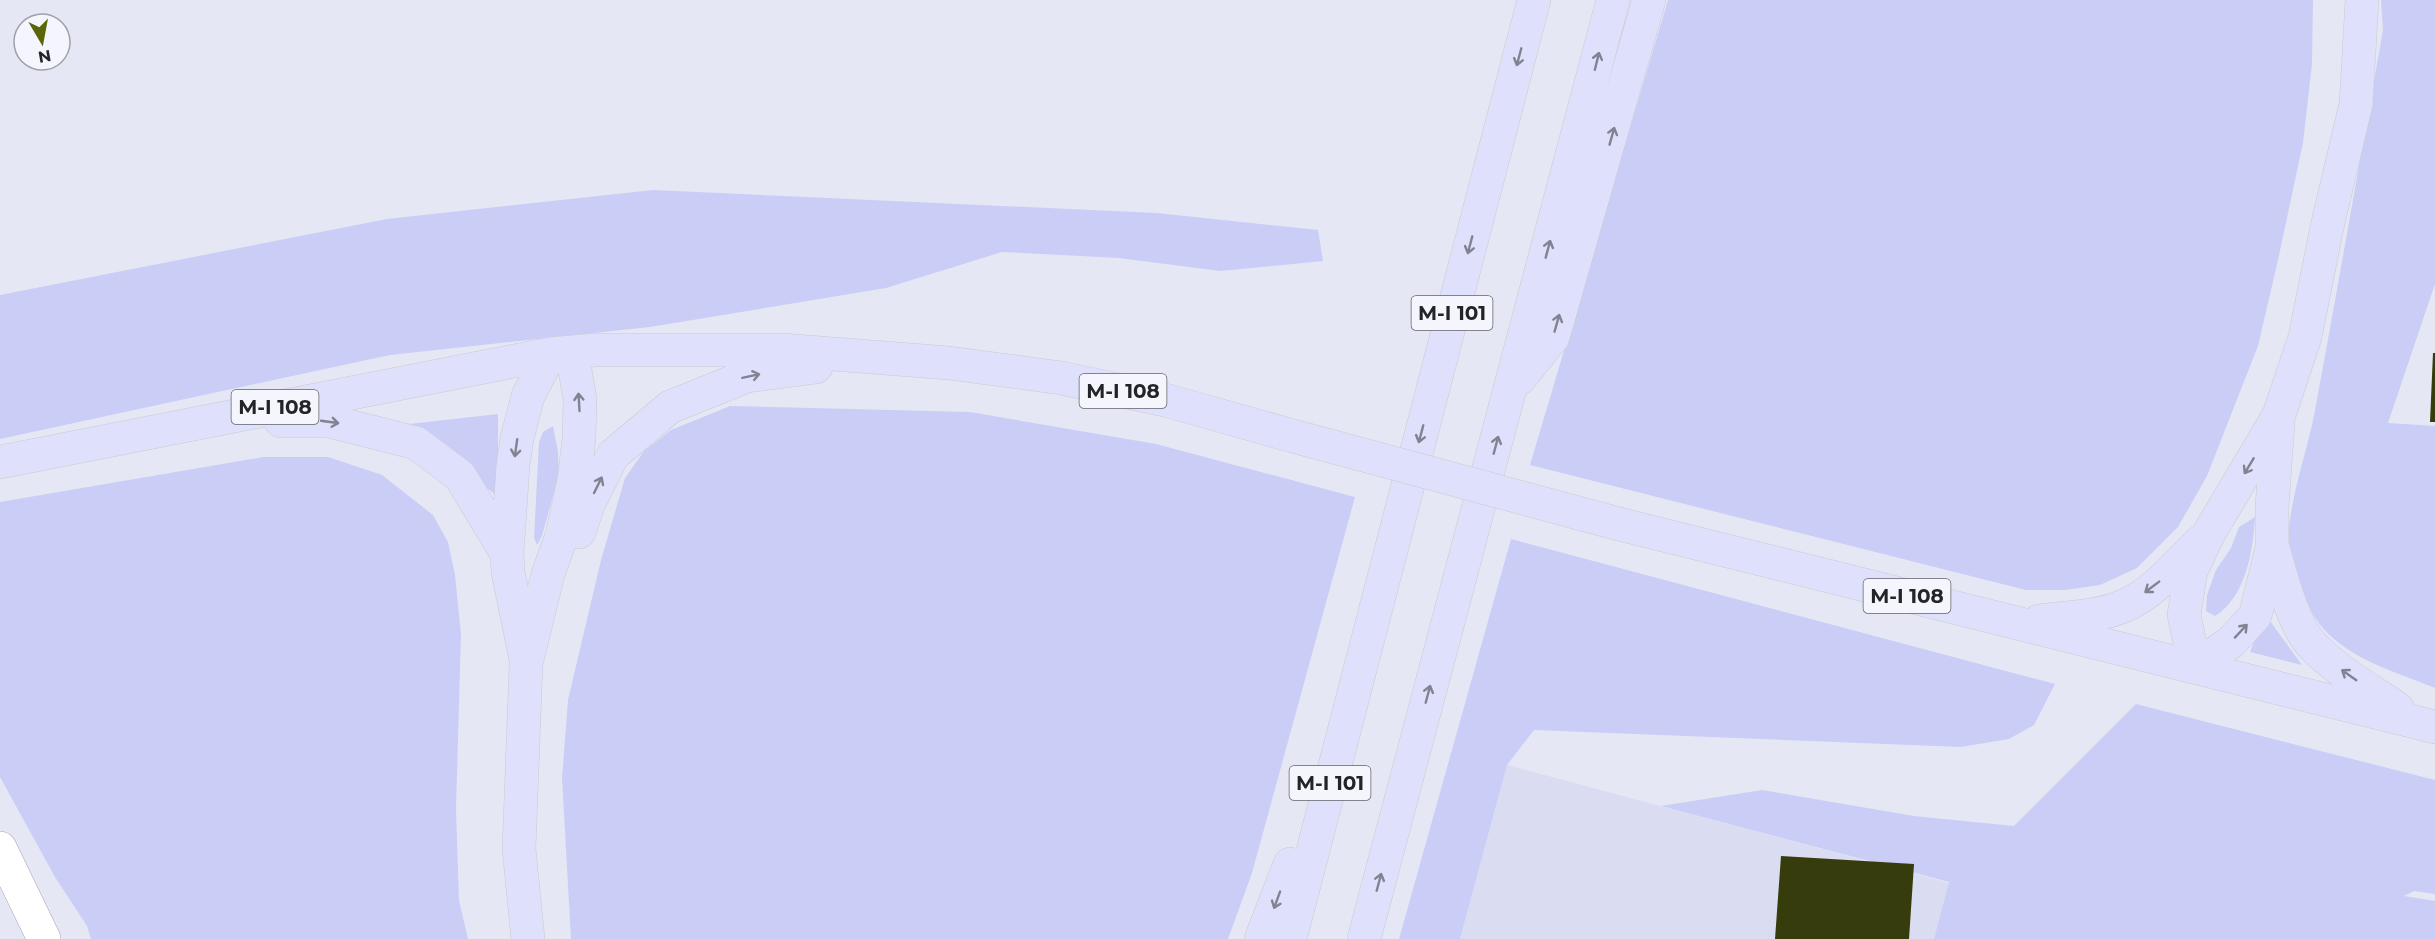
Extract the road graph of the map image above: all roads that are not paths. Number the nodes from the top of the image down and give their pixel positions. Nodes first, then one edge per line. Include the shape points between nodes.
1 (1534, 0) edge
2 (1613, 0) edge
3 (1649, 0) edge
4 (2362, 0) edge
5 (561, 354) junction
6 (887, 358) junction
7 (1512, 387) junction
8 (2279, 415) junction
9 (126, 436) junction
10 (0, 462) edge
11 (2209, 532) junction
12 (2272, 548) junction
13 (507, 554) junction
14 (2019, 623) junction
15 (1370, 626) junction
16 (535, 632) junction
17 (526, 664) junction
18 (2195, 667) junction
19 (2424, 724) edge
20 (0, 848) edge
21 (44, 939) edge
22 (528, 939) edge
23 (1261, 939) edge
24 (1290, 939) edge
25 (1364, 939) edge

1 -> 15 main road, M-I 101
7 -> 2 main road, M-I 101
7 -> 3 main road via 1553,337
4 - 8 main road via 2356,104 2305,337
5 - 6 main road, M-I 108 via 595,350 782,350
5 - 9 main road, M-I 108
5 -> 13 main road via 528,396 517,438
16 -> 5 main road via 548,574 562,535 579,439 580,399
6 - 14 main road, M-I 108, bridge via 1062,378 1165,400 1619,524
16 -> 6 main road via 550,619 560,601 580,526 613,455 670,407 747,376
25 -> 7 main road, M-I 101
8 -> 11 main road
8 - 12 main road
9 - 10 main road, M-I 108
9 -> 13 main road via 260,422 329,421 416,443 460,476
11 -> 14 main road via 2156,585 2126,605 2096,614
11 - 18 main road via 2191,571 2184,615
18 -> 12 main road via 2231,642 2255,616
19 -> 12 main road via 2311,645 2293,611
13 - 17 main road
14 - 18 main road, M-I 108
15 -> 23 main road via 1338,705 1295,851
15 - 24 main road, M-I 101
16 - 17 main road
17 - 22 main road via 519,849
18 - 19 main road, M-I 108
20 - 21 street

